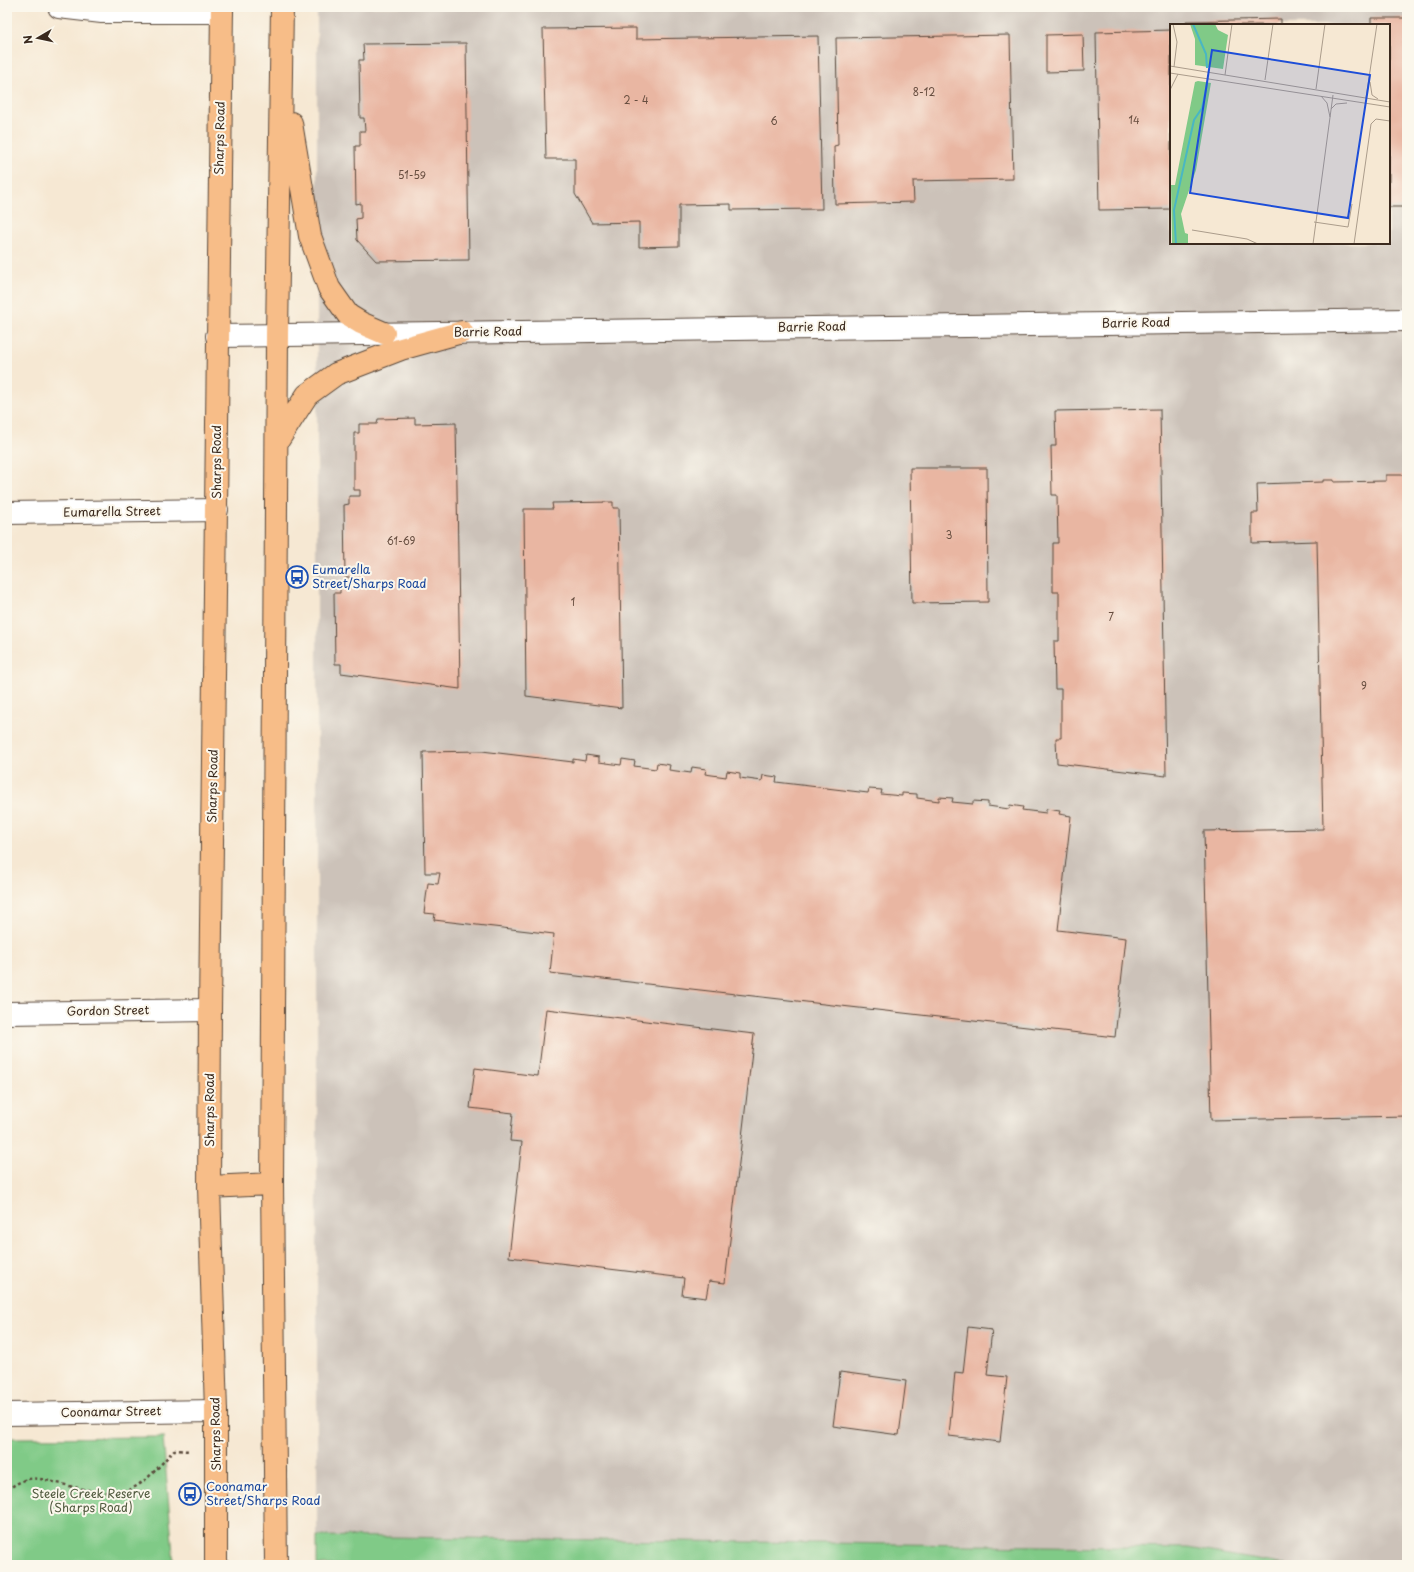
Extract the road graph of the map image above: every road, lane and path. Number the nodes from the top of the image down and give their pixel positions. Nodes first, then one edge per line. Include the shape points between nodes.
1 (59, 7) edge
2 (282, 7) edge
3 (224, 8) edge
4 (281, 51) junction
5 (1407, 320) edge
6 (462, 332) junction
7 (384, 333) junction
8 (277, 335) junction
9 (217, 336) junction
10 (276, 443) junction
11 (217, 510) junction
12 (7, 513) edge
13 (210, 1010) junction
14 (7, 1013) edge
15 (272, 1184) junction
16 (209, 1187) junction
17 (216, 1411) junction
18 (7, 1414) edge
19 (216, 1451) junction
20 (7, 1490) edge
21 (216, 1565) edge
22 (276, 1565) edge

1 - 3 street via 102,12
2 - 4 main road
3 - 9 main road, Sharps Road
4 - 7 main road via 294,151 310,236 329,288 348,315
4 - 8 main road
5 - 6 street, Barrie Road
6 - 7 street, Barrie Road
6 - 10 main road via 401,349 336,374 307,394
7 - 8 street, Barrie Road
8 - 9 street, Barrie Road
8 - 10 main road
9 - 11 main road, Sharps Road
10 - 15 main road
11 - 12 street, Eumarella Street
11 - 13 main road, Sharps Road
13 - 14 street, Gordon Street
13 - 16 main road, Sharps Road
15 - 16 main road
15 - 22 main road
16 - 17 main road, Sharps Road
17 - 18 street, Coonamar Street
17 - 19 main road, Sharps Road
19 - 20 path via 174,1450 145,1480 131,1490 100,1492 40,1478 17,1483
19 - 21 main road, Sharps Road

